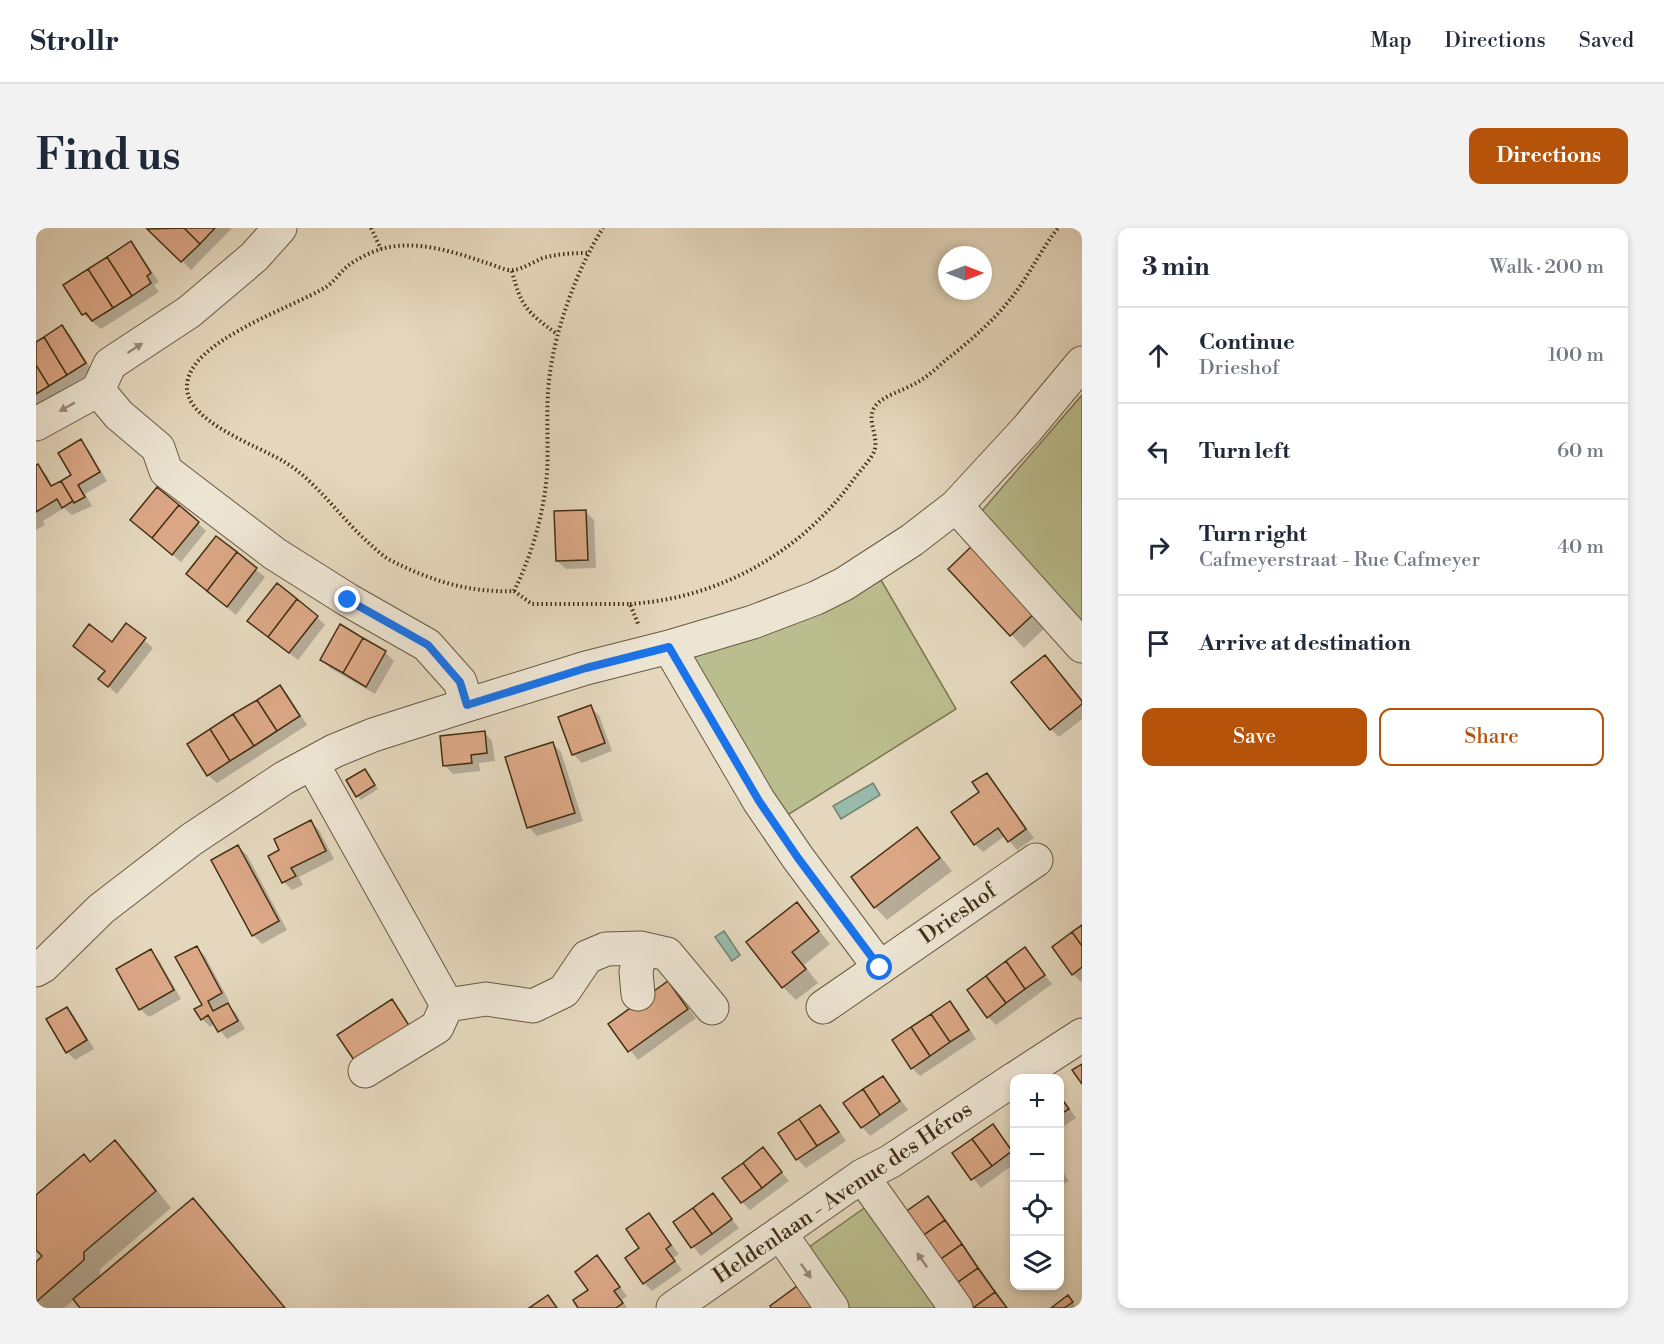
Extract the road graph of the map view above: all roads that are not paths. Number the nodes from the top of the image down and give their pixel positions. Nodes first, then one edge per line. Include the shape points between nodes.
1 (280, 228) edge
2 (1082, 363) edge
3 (99, 390) junction
4 (36, 424) edge
5 (956, 506) junction
6 (1082, 646) edge
7 (658, 650) junction
8 (467, 705) junction
9 (312, 763) junction
10 (1036, 860) dead end
11 (641, 948) junction
12 (880, 968) junction
13 (36, 970) edge
14 (638, 994) dead end
15 (447, 1005) junction
16 (823, 1007) dead end
17 (712, 1008) dead end
18 (1082, 1035) edge
19 (365, 1071) dead end
20 (1023, 1074) edge
21 (1010, 1082) edge
22 (862, 1176) junction
23 (780, 1233) junction
24 (673, 1308) edge
25 (832, 1308) edge
26 (956, 1308) edge

3 -> 1 street via 110,364 189,312 254,257
2 - 5 street
3 -> 4 street
3 - 8 street via 119,415 158,448 166,471 275,554 428,645 460,682
5 - 6 street
5 - 7 street via 912,540 816,598 753,622
7 - 8 street
7 - 12 street via 798,858
8 - 9 street via 373,735
9 - 13 street via 192,839 101,909
9 - 15 street
10 - 12 street, Drieshof
11 - 14 street via 636,972
11 - 15 street via 606,949 587,957 564,991 533,1006 486,999
11 - 17 street via 667,954
12 - 16 street, Drieshof
15 - 19 street via 437,1027
18 - 20 street, Heldenlaan - Avenue des Héros
21 - 22 street, Heldenlaan - Avenue des Héros
22 - 23 street, Heldenlaan - Avenue des Héros
26 -> 22 street
23 - 24 street, Heldenlaan - Avenue des Héros
23 -> 25 street

